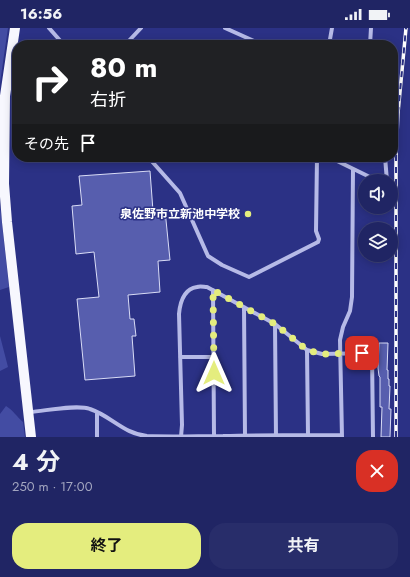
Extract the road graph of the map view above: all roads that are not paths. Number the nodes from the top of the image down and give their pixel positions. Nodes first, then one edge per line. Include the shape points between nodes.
1 (15, 28) edge
2 (48, 28) edge
3 (141, 28) edge
4 (225, 28) edge
5 (332, 28) edge
6 (371, 28) edge
7 (13, 40) edge
8 (59, 40) edge
9 (130, 40) edge
10 (248, 40) edge
11 (330, 40) edge
12 (370, 40) edge
13 (12, 48) edge
14 (152, 162) edge
15 (317, 162) edge
16 (339, 162) edge
17 (385, 162) edge
18 (353, 169) junction
19 (363, 174) edge
20 (386, 174) edge
21 (213, 290) junction
22 (244, 307) junction
23 (275, 324) junction
24 (307, 350) junction
25 (340, 354) junction
26 (213, 357) junction
27 (180, 358) junction
28 (28, 412) junction
29 (97, 412) junction
30 (308, 435) junction
31 (214, 436) junction
32 (245, 436) junction
33 (276, 436) edge
34 (342, 436) edge
35 (31, 437) edge
36 (97, 437) edge
37 (181, 437) edge
38 (373, 437) edge

1 - 7 main road
2 - 8 street
3 - 9 street
4 - 10 street
5 - 11 street
6 - 12 street
13 - 28 main road via 5,96 4,184
14 - 15 street via 180,193 208,256 249,277 318,242
16 - 18 street
17 - 20 street
18 - 19 street
18 - 25 street via 352,297 340,340
21 - 22 street
21 - 26 street
21 - 27 street via 197,286 183,297 179,314
22 - 23 street
22 - 32 street
23 - 24 street
23 - 33 street
24 - 25 street via 322,354
24 - 30 street
25 - 34 street
25 - 38 street via 372,353
26 - 27 street
26 - 31 street
27 - 37 street
28 - 29 street via 78,407
28 - 35 main road
29 - 36 street
29 - 37 street via 133,433
30 - 33 street
30 - 34 street
31 - 32 street
31 - 37 street
32 - 33 street

